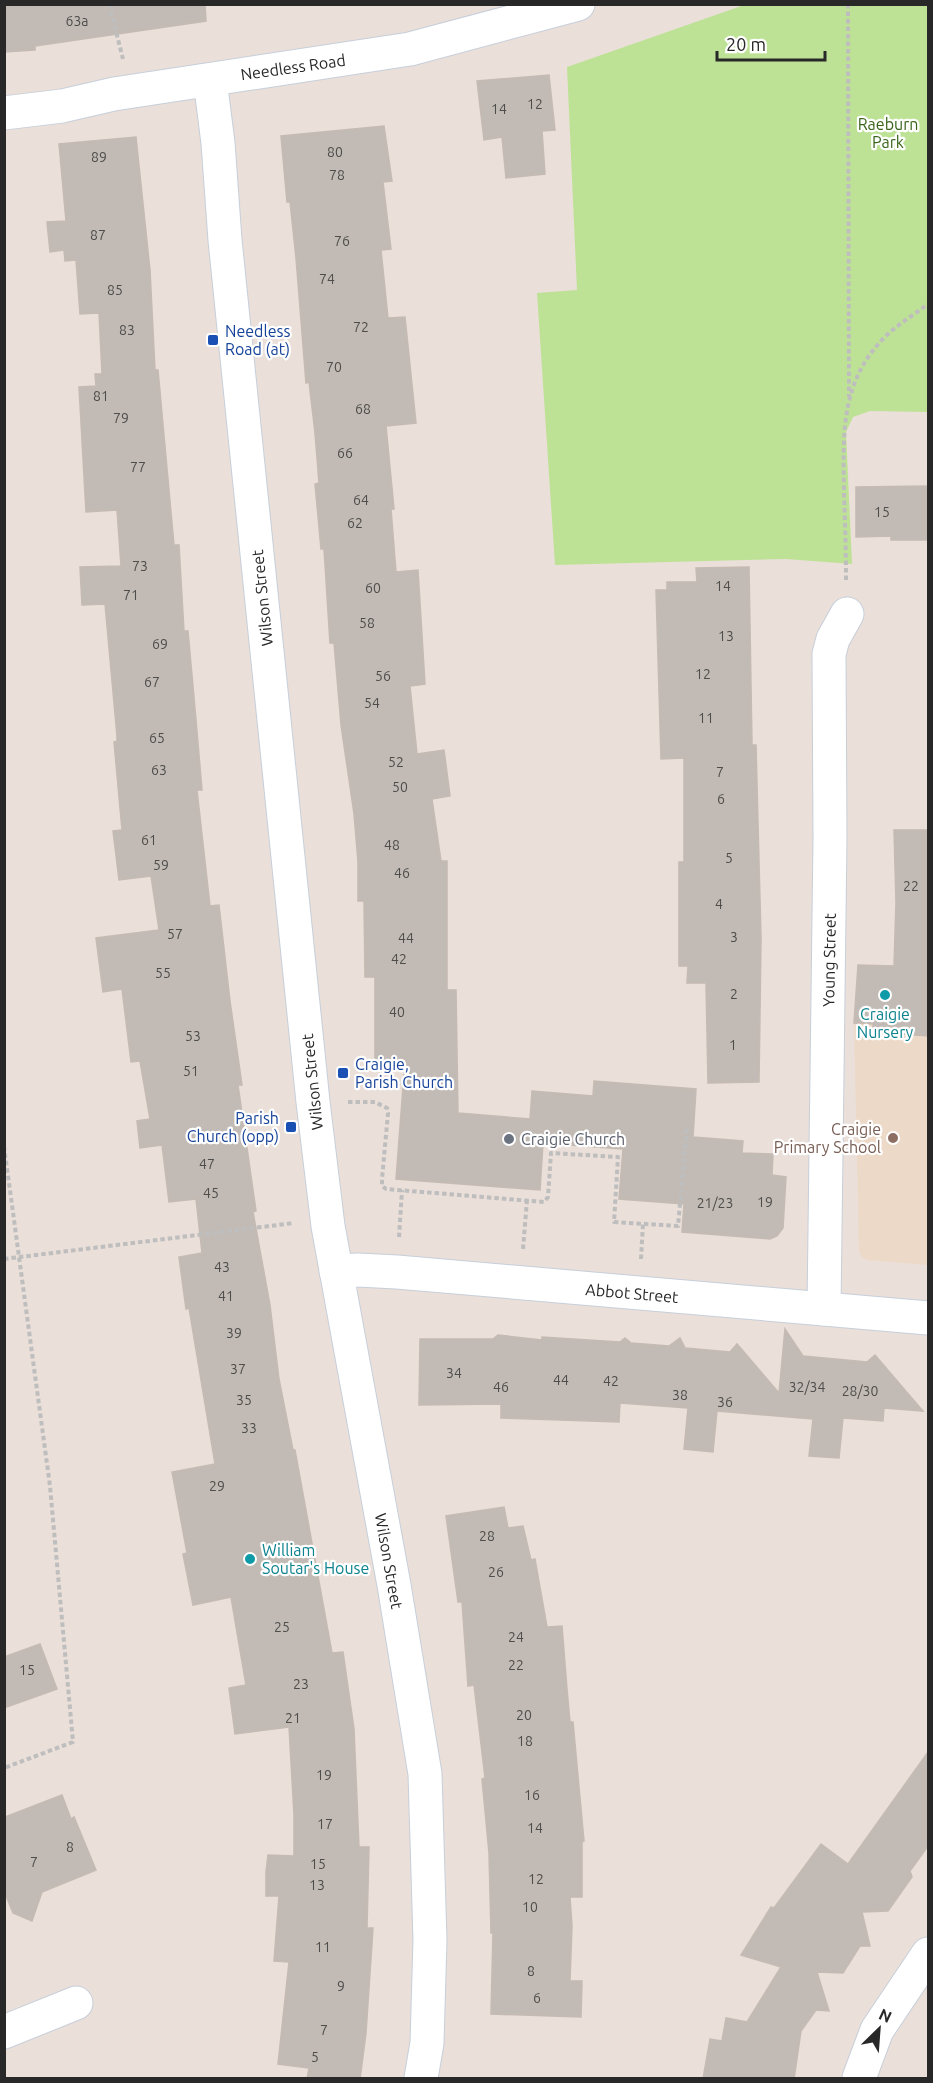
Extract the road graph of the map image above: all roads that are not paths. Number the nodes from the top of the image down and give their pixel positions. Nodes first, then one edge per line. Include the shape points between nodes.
1 (579, 4) edge
2 (210, 80) junction
3 (4, 113) edge
4 (847, 614) road end
5 (336, 1271) junction
6 (824, 1309) junction
7 (928, 1318) edge
8 (928, 1954) edge
9 (76, 2003) dead end
10 (4, 2032) edge
11 (421, 2079) edge
12 (859, 2079) edge

1 - 2 street, Needless Road via 410,49
2 - 3 street, Needless Road
2 - 5 street, Wilson Street via 314,1105
4 - 6 street, Young Street via 829,654
5 - 6 street, Abbot Street via 397,1272
5 - 11 street, Wilson Street via 425,1774 430,1940 427,2043
6 - 7 street, Abbot Street
8 - 12 street via 877,2030
9 - 10 street

